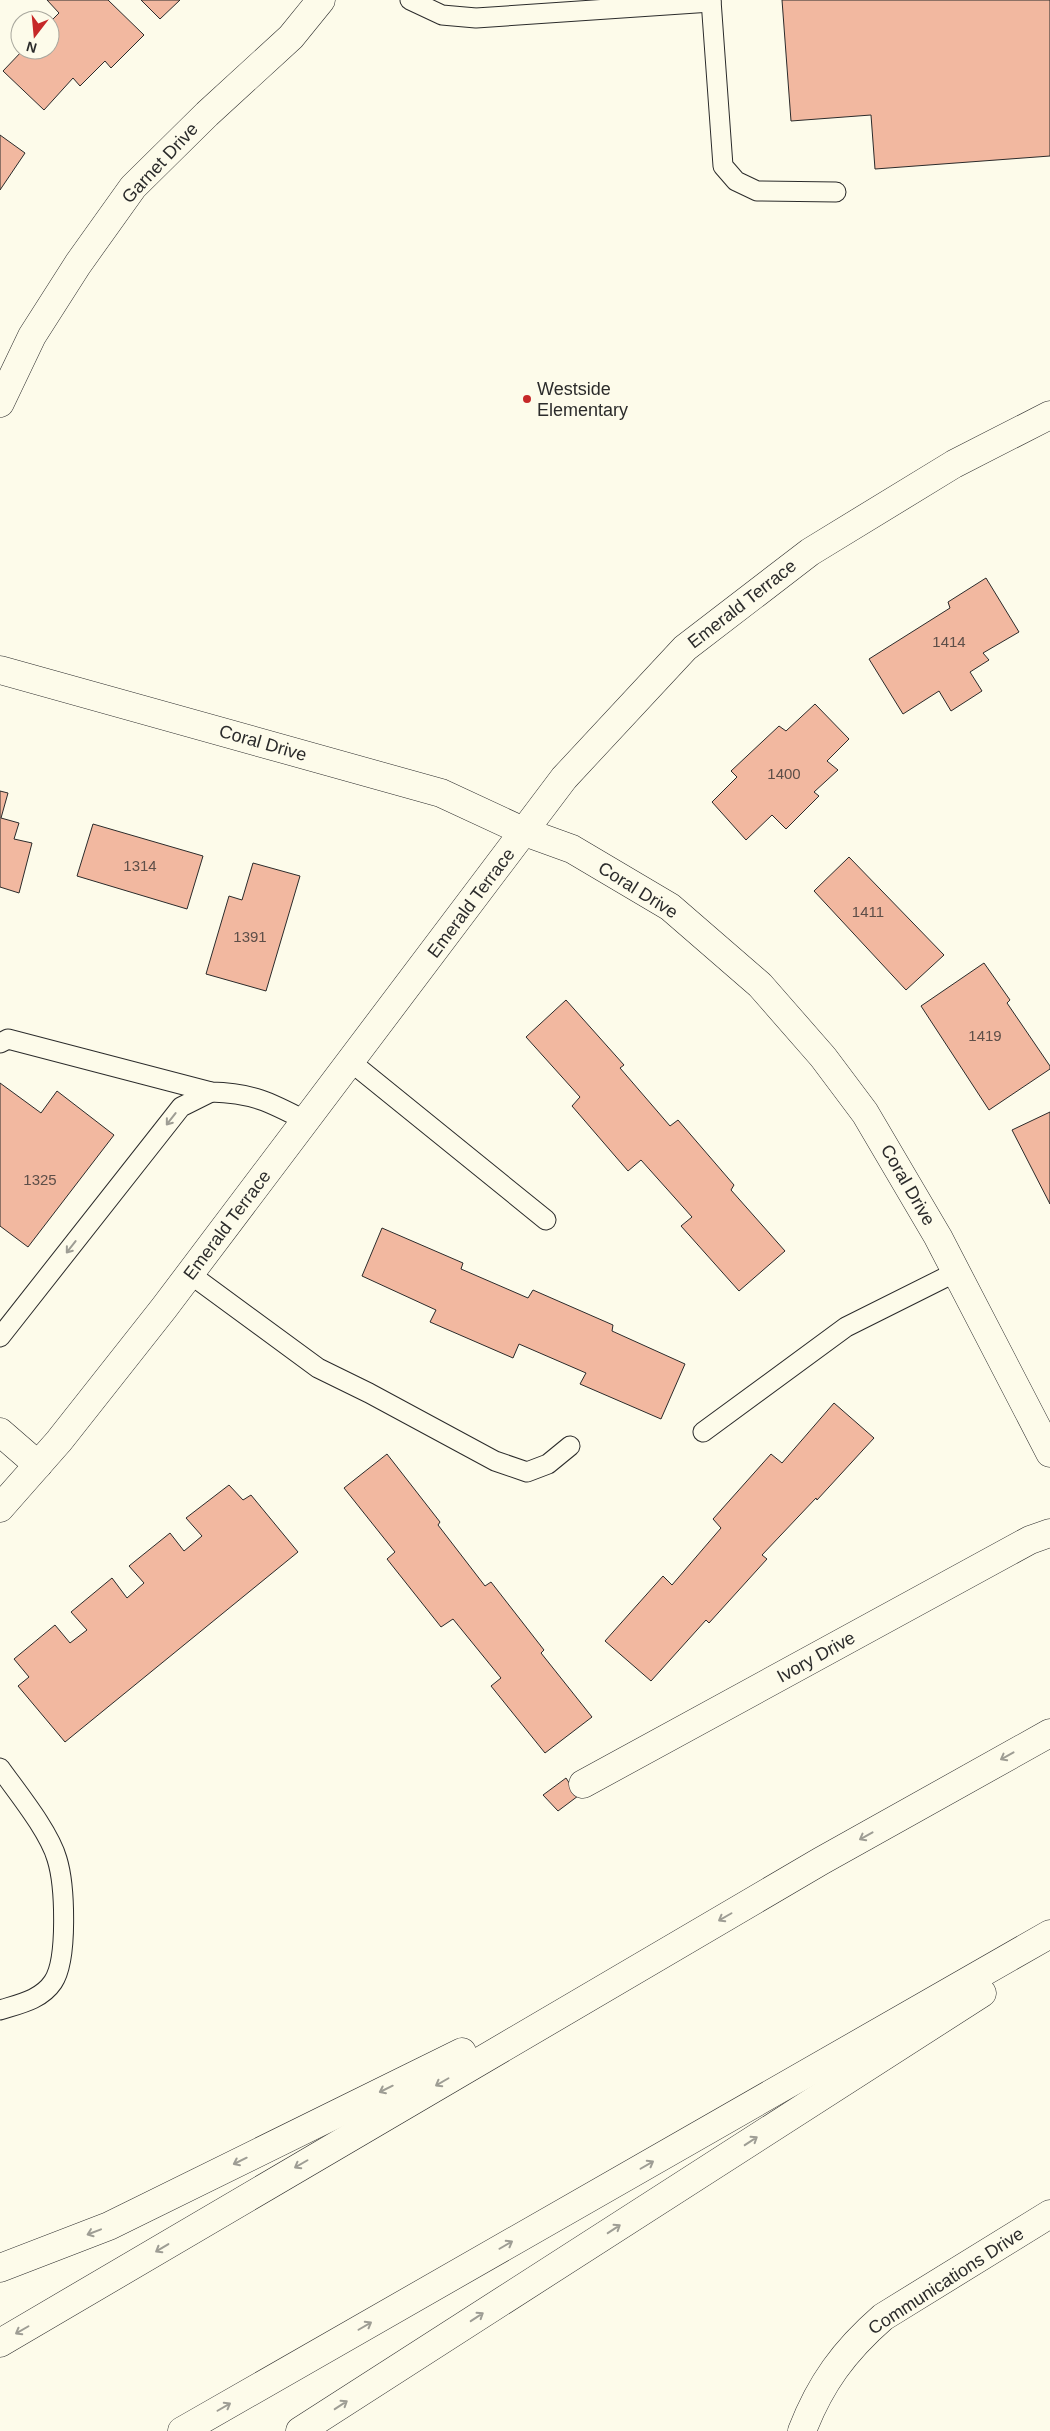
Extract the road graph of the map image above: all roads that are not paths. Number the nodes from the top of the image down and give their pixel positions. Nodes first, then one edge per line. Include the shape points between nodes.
1 (321, 0) edge
2 (410, 0) edge
3 (711, 1) edge
4 (836, 192) dead end
5 (0, 403) edge
6 (1050, 414) edge
7 (0, 670) edge
8 (525, 832) junction
9 (0, 1043) edge
10 (351, 1062) junction
11 (210, 1092) junction
12 (306, 1121) junction
13 (546, 1220) dead end
14 (956, 1272) junction
15 (190, 1274) junction
16 (0, 1337) edge
17 (0, 1432) edge
18 (703, 1432) dead end
19 (570, 1446) dead end
20 (1050, 1453) edge
21 (38, 1466) junction
22 (0, 1508) edge
23 (1050, 1533) edge
24 (1050, 1732) edge
25 (0, 1768) edge
26 (583, 1784) dead end
27 (1050, 1934) edge
28 (680, 1943) junction
29 (1050, 1949) edge
30 (0, 2010) edge
31 (1050, 2214) edge
32 (0, 2268) edge
33 (0, 2343) edge
34 (182, 2431) edge
35 (300, 2431) edge
36 (802, 2431) edge

1 - 5 main road, Garnet Drive via 291,37 133,187 32,336
2 - 3 lane via 442,14 476,18
3 - 4 lane via 723,166 736,180 757,191
6 - 8 main road, Emerald Terrace via 954,464 810,552 685,648 564,778
7 - 8 main road, Coral Drive via 441,793
8 - 10 main road, Emerald Terrace
8 - 14 main road, Coral Drive via 572,849 670,907 760,985 823,1057 865,1113
9 - 11 lane via 8,1039
10 - 12 main road, Emerald Terrace
10 - 13 lane
11 - 12 lane via 240,1093 274,1104
11 -> 16 lane via 180,1107
12 - 15 main road, Emerald Terrace
14 - 18 lane via 846,1327
14 - 20 main road, Coral Drive
15 - 19 lane via 318,1368 495,1461 527,1472 548,1464
15 - 21 main road, Emerald Terrace
17 - 21 main road
21 - 22 main road, Emerald Terrace
23 - 26 main road, Ivory Drive via 1030,1540
24 -> 28 main road
25 - 30 lane via 36,1819 57,1858 63,1909 62,1959 53,1982 36,1999
34 -> 27 main road
28 -> 32 main road via 109,2226
28 -> 33 main road
35 -> 29 main road
31 - 36 main road, Communications Drive via 883,2318 861,2336 838,2362 813,2402

